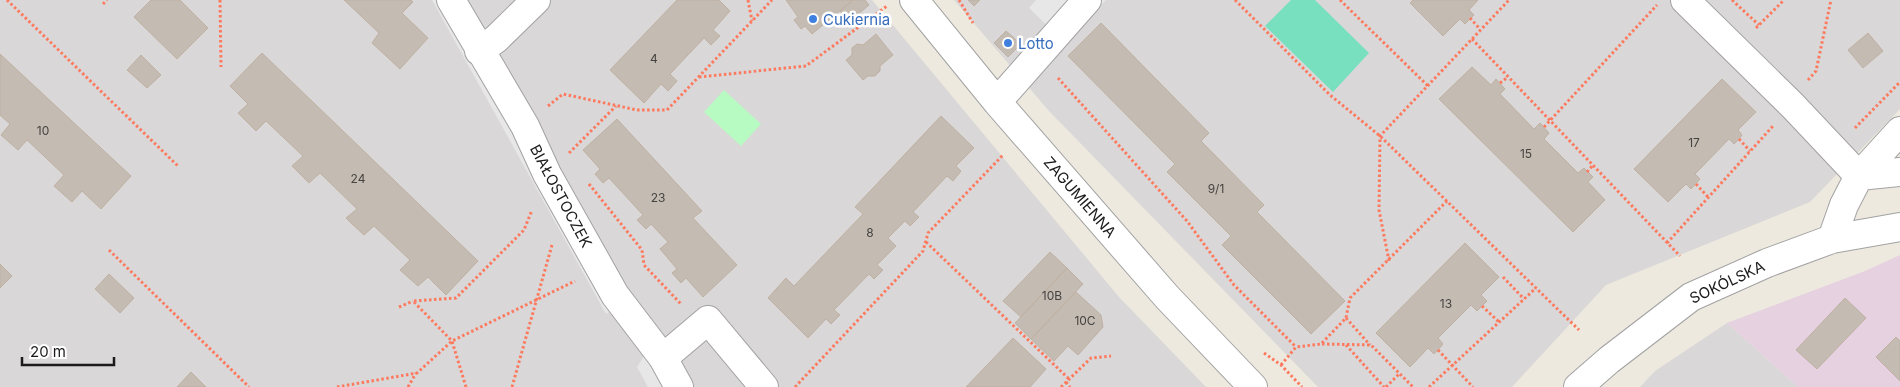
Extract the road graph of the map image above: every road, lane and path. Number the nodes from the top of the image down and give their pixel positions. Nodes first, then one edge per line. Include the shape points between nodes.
1 (7, 0) edge
2 (107, 0) edge
3 (220, 0) edge
4 (451, 0) edge
5 (536, 0) edge
6 (748, 0) edge
7 (772, 0) edge
8 (1087, 0) edge
9 (1234, 0) edge
10 (1340, 0) edge
11 (1509, 0) edge
12 (1662, 0) edge
13 (1685, 0) edge
14 (1732, 0) edge
15 (1784, 0) edge
16 (1831, 0) edge
17 (902, 1) edge
18 (103, 4) dead end
19 (1470, 18) dead end
20 (752, 21) junction
21 (1759, 25) junction
22 (1480, 30) junction
23 (1472, 39) junction
24 (1734, 49) junction
25 (480, 53) junction
26 (1038, 55) junction
27 (221, 67) dead end
28 (698, 77) junction
29 (1508, 77) junction
30 (1900, 82) edge
31 (1500, 84) dead end
32 (1428, 86) junction
33 (563, 94) dead end
34 (997, 102) junction
35 (616, 106) junction
36 (1792, 106) junction
37 (1549, 120) junction
38 (1544, 127) dead end
39 (1900, 131) edge
40 (1380, 136) junction
41 (1738, 139) dead end
42 (1834, 149) junction
43 (1750, 151) junction
44 (1004, 155) dead end
45 (567, 156) dead end
46 (1593, 165) junction
47 (179, 166) dead end
48 (1587, 172) dead end
49 (1900, 172) edge
50 (547, 174) junction
51 (1859, 176) junction
52 (585, 178) dead end
53 (1696, 184) dead end
54 (1708, 197) junction
55 (1447, 201) junction
56 (565, 207) junction
57 (1900, 227) edge
58 (1832, 239) junction
59 (926, 242) junction
60 (1667, 243) junction
61 (109, 250) dead end
62 (1680, 256) dead end
63 (1389, 261) junction
64 (600, 269) junction
65 (1503, 277) dead end
66 (1536, 288) junction
67 (538, 299) junction
68 (1524, 299) junction
69 (413, 301) junction
70 (1482, 306) dead end
71 (399, 307) dead end
72 (1346, 318) junction
73 (1499, 322) junction
74 (701, 326) junction
75 (1579, 330) dead end
76 (452, 341) junction
77 (1321, 344) junction
78 (1346, 344) junction
79 (1371, 345) junction
80 (1296, 346) junction
81 (1438, 350) dead end
82 (1111, 356) dead end
83 (664, 358) junction
84 (1281, 365) dead end
85 (1453, 365) junction
86 (417, 373) junction
87 (1399, 374) junction
88 (1068, 381) junction
89 (249, 387) edge
90 (337, 387) edge
91 (408, 387) edge
92 (466, 387) edge
93 (512, 387) edge
94 (679, 387) edge
95 (764, 387) edge
96 (795, 387) edge
97 (1061, 387) edge
98 (1070, 387) edge
99 (1253, 387) edge
100 (1385, 387) edge
101 (1413, 387) edge
102 (1429, 387) edge
103 (1473, 387) edge
104 (1578, 387) edge

1 - 47 path
2 - 18 path
3 - 27 path
4 - 25 street, BIAŁOSTOCZEK
5 - 25 street
6 - 20 path
7 - 20 path
8 - 26 street
9 - 40 path via 1330,95
10 - 32 path
11 - 22 path
12 - 37 path
13 - 24 street
14 - 21 path
15 - 21 path
16 - 36 path via 1816,71 1798,90
17 - 28 path via 806,66
17 - 34 street, ZAGUMIENNA
19 - 22 path
20 - 28 path
21 - 24 path
22 - 23 path
23 - 29 path
23 - 32 path
24 - 36 street
25 - 50 street, BIAŁOSTOCZEK via 525,126
26 - 34 street
26 - 80 path via 1187,221 1234,284
28 - 35 path via 667,110
29 - 31 path
29 - 37 path
30 - 42 path
32 - 40 path
33 - 35 path
34 - 99 street, ZAGUMIENNA via 1167,297
35 - 45 path
36 - 42 street
36 - 43 path
37 - 38 path
37 - 46 path
39 - 51 street
40 - 55 path
40 - 63 path via 1379,210
41 - 43 path
42 - 51 street
43 - 54 path
44 - 59 path via 928,234
46 - 48 path
46 - 60 path
49 - 51 street
50 - 56 street, BIAŁOSTOCZEK
50 - 69 path via 524,230 456,298
51 - 58 street
52 - 74 path via 642,250 644,265
53 - 54 path
54 - 60 path
55 - 63 path
55 - 66 path
56 - 64 street, BIAŁOSTOCZEK
56 - 67 path
57 - 58 street, SOKÓLSKA
58 - 104 street, SOKÓLSKA via 1691,296
59 - 88 path
59 - 96 path via 923,251
60 - 62 path
61 - 89 path
63 - 72 path via 1350,298
64 - 67 path
64 - 83 street, BIAŁOSTOCZEK
65 - 68 path
66 - 68 path
66 - 75 path
67 - 76 path
67 - 93 path
68 - 73 path
69 - 71 path
69 - 76 path
70 - 73 path
72 - 77 path
72 - 79 path
73 - 85 path
74 - 83 street
74 - 95 street via 708,320
76 - 86 path
76 - 92 path
77 - 78 path
77 - 80 path
78 - 79 path
78 - 100 path
79 - 87 path
80 - 84 path
81 - 85 path
82 - 88 path via 1091,358
83 - 94 street, BIAŁOSTOCZEK
85 - 102 path
85 - 103 path
86 - 90 path
86 - 91 path
87 - 100 path
87 - 101 path
88 - 97 path
88 - 98 path

